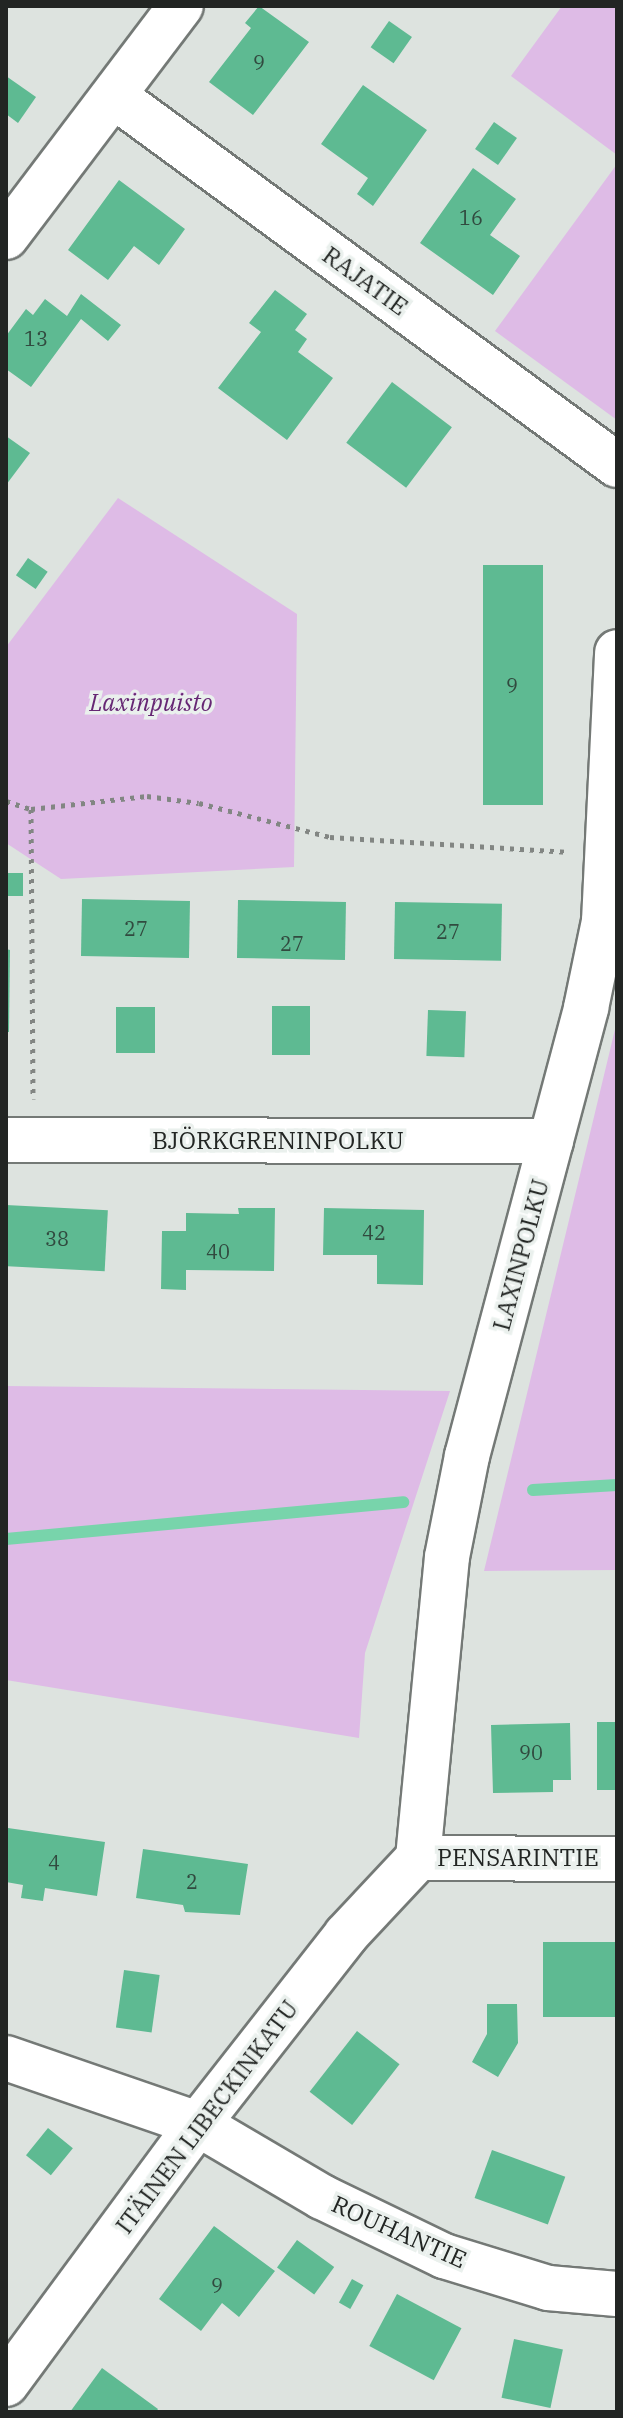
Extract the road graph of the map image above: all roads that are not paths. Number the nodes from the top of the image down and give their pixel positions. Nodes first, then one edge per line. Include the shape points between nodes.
1 (181, 6) edge
2 (114, 96) junction
3 (6, 237) edge
4 (617, 465) edge
5 (617, 652) edge
6 (19, 1140) edge
7 (551, 1141) junction
8 (418, 1858) junction
9 (617, 1859) edge
10 (6, 2058) edge
11 (198, 2124) junction
12 (617, 2294) edge
13 (6, 2384) edge

1 - 2 street
2 - 3 street
2 - 4 street, RAJATIE
5 - 7 street, LAXINPOLKU via 601,935
6 - 7 street, BJÖRKGRENINPOLKU
7 - 8 street, LAXINPOLKU via 467,1456 447,1557
8 - 9 street, PENSARINTIE
8 - 11 street, ITÄINEN LIBECKINKATU via 346,1935
10 - 11 street, ROUHANTIE
11 - 12 street, ROUHANTIE via 322,2197 444,2256 548,2288
11 - 13 street, ITÄINEN LIBECKINKATU

